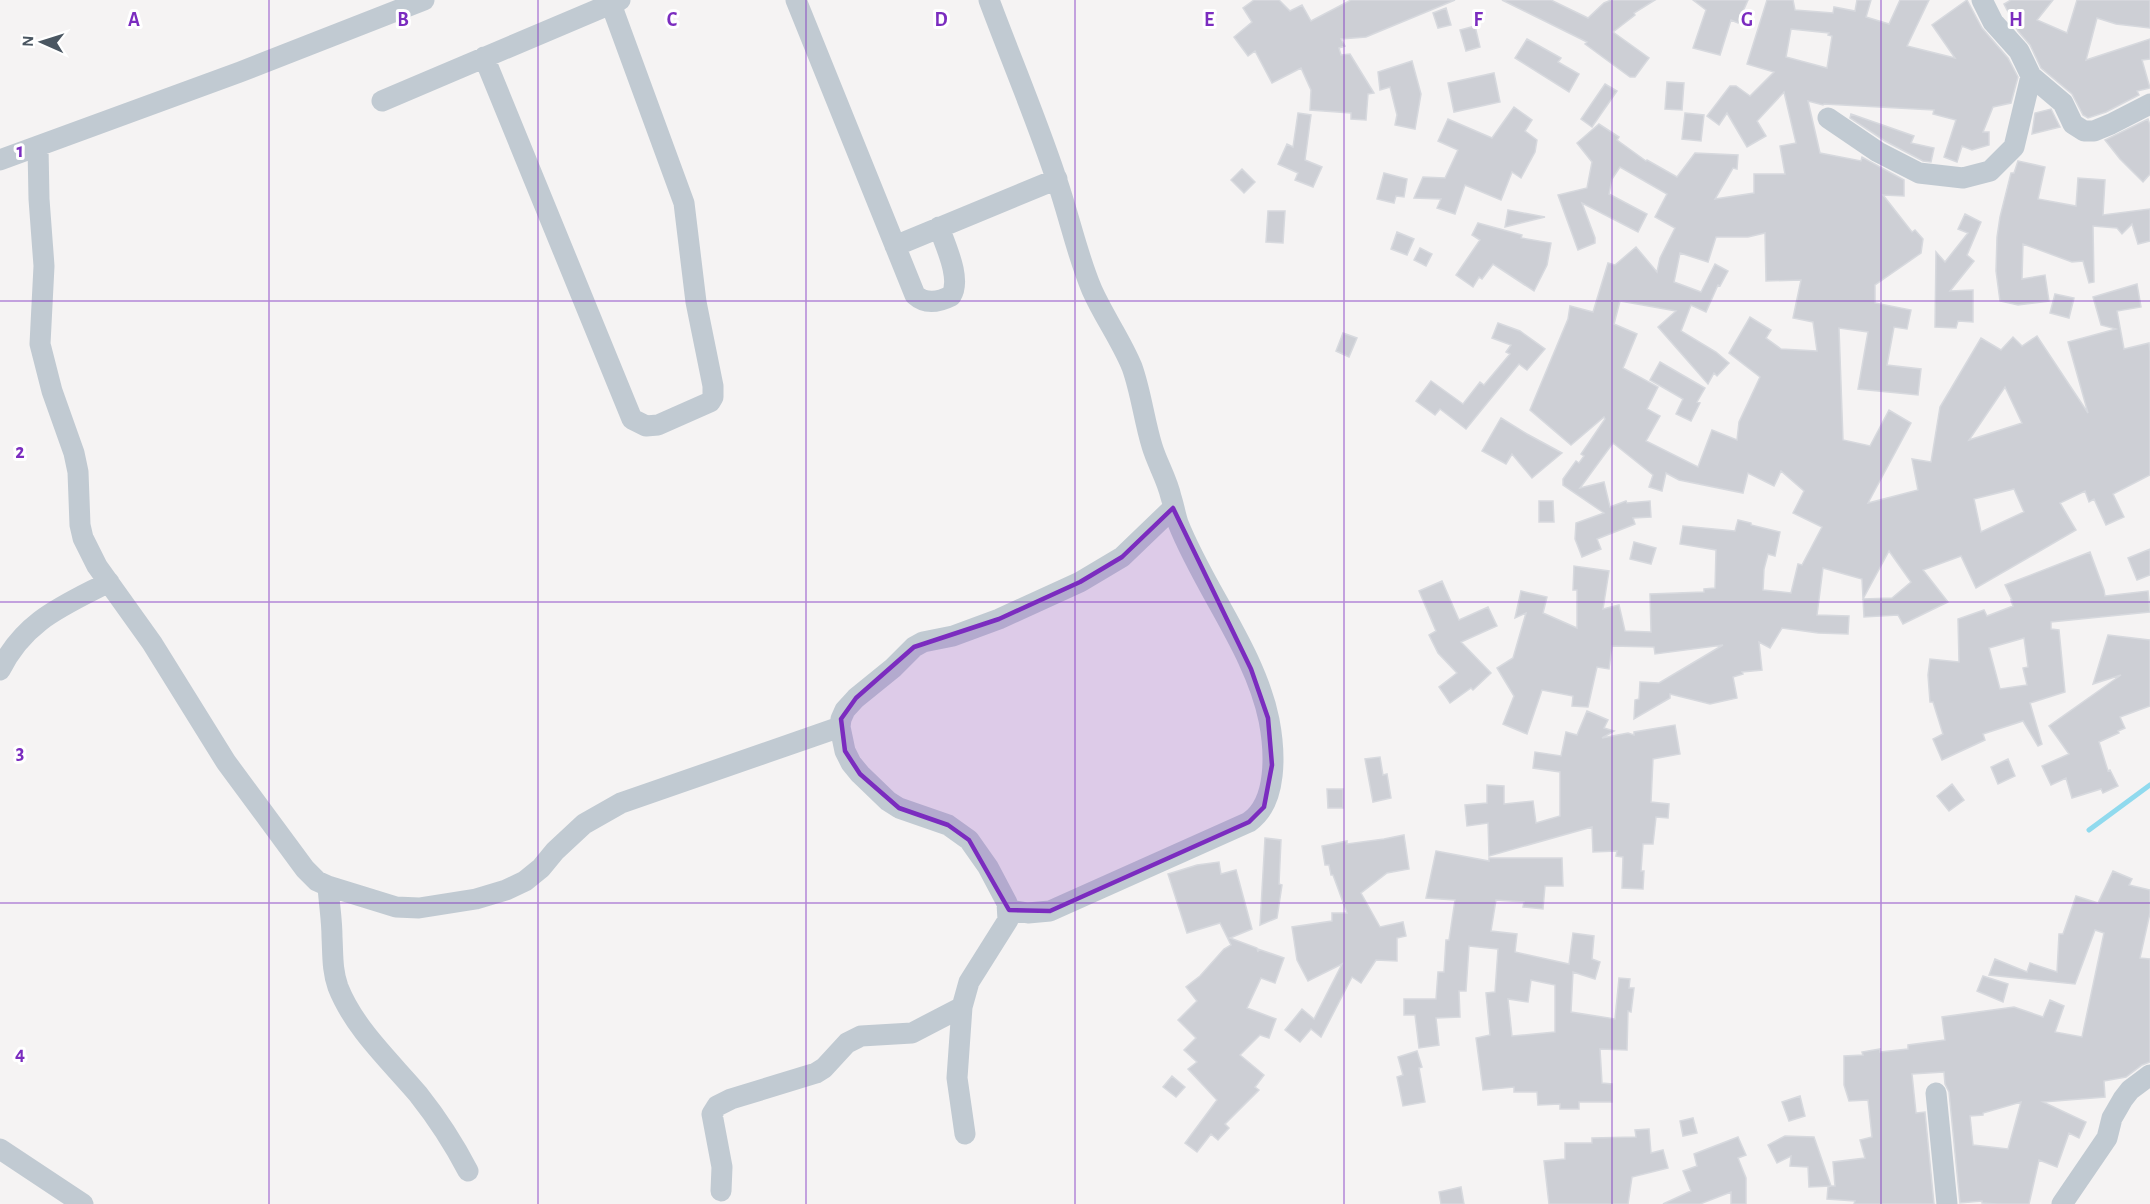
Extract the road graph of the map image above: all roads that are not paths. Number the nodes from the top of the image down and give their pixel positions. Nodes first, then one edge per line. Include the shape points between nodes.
1 (424, 0) edge
2 (796, 0) edge
3 (989, 0) edge
4 (1982, 0) edge
5 (615, 2) edge
6 (484, 57) junction
7 (2031, 76) junction
8 (382, 101) dead end
9 (2150, 104) edge
10 (1828, 118) dead end
11 (38, 147) junction
12 (0, 160) edge
13 (1057, 179) junction
14 (939, 227) junction
15 (895, 246) junction
16 (1173, 508) junction
17 (109, 582) junction
18 (0, 670) edge
19 (840, 727) junction
20 (328, 886) junction
21 (1009, 910) junction
22 (962, 1007) junction
23 (2150, 1075) edge
24 (1936, 1093) dead end
25 (965, 1134) dead end
26 (0, 1149) edge
27 (468, 1171) dead end
28 (721, 1191) dead end
29 (83, 1204) edge
30 (1947, 1204) edge
31 (2062, 1204) edge

1 - 11 street
2 - 15 street
3 - 13 street
4 - 7 street via 1993,22 2019,51
5 - 6 street
5 - 6 street via 684,202 696,302 713,386 710,402 658,425 646,426 632,419
6 - 8 street
7 - 9 street via 2063,103 2073,124 2084,131 2111,124
7 - 10 street via 2014,147 1990,171 1963,178 1919,173 1878,152
11 - 12 street
11 - 17 street via 44,266 40,344 74,453 83,538
13 - 14 street
13 - 16 street via 1092,290 1132,368
14 - 15 street
14 - 15 street via 955,275 954,292 945,299 926,302 915,295
16 - 19 street via 1122,556 1080,582 999,619 914,647 856,698 845,710
16 - 21 street via 1193,557 1251,669 1268,718 1272,765 1264,807 1249,822 1050,911
17 - 18 street via 39,620 15,645
17 - 20 street via 245,788 305,869
19 - 20 street via 621,803 584,825 541,868 506,890 407,909
19 - 21 street via 851,763 888,801 948,825 969,840 988,867
20 - 27 street via 332,962 338,987 387,1058 454,1143
21 - 22 street via 1006,924 969,982
22 - 25 street via 957,1078
22 - 28 street via 912,1033 861,1036 847,1043 816,1073 717,1106 712,1114 722,1167
23 - 31 street via 2123,1099 2107,1138
24 - 30 street
26 - 29 street

